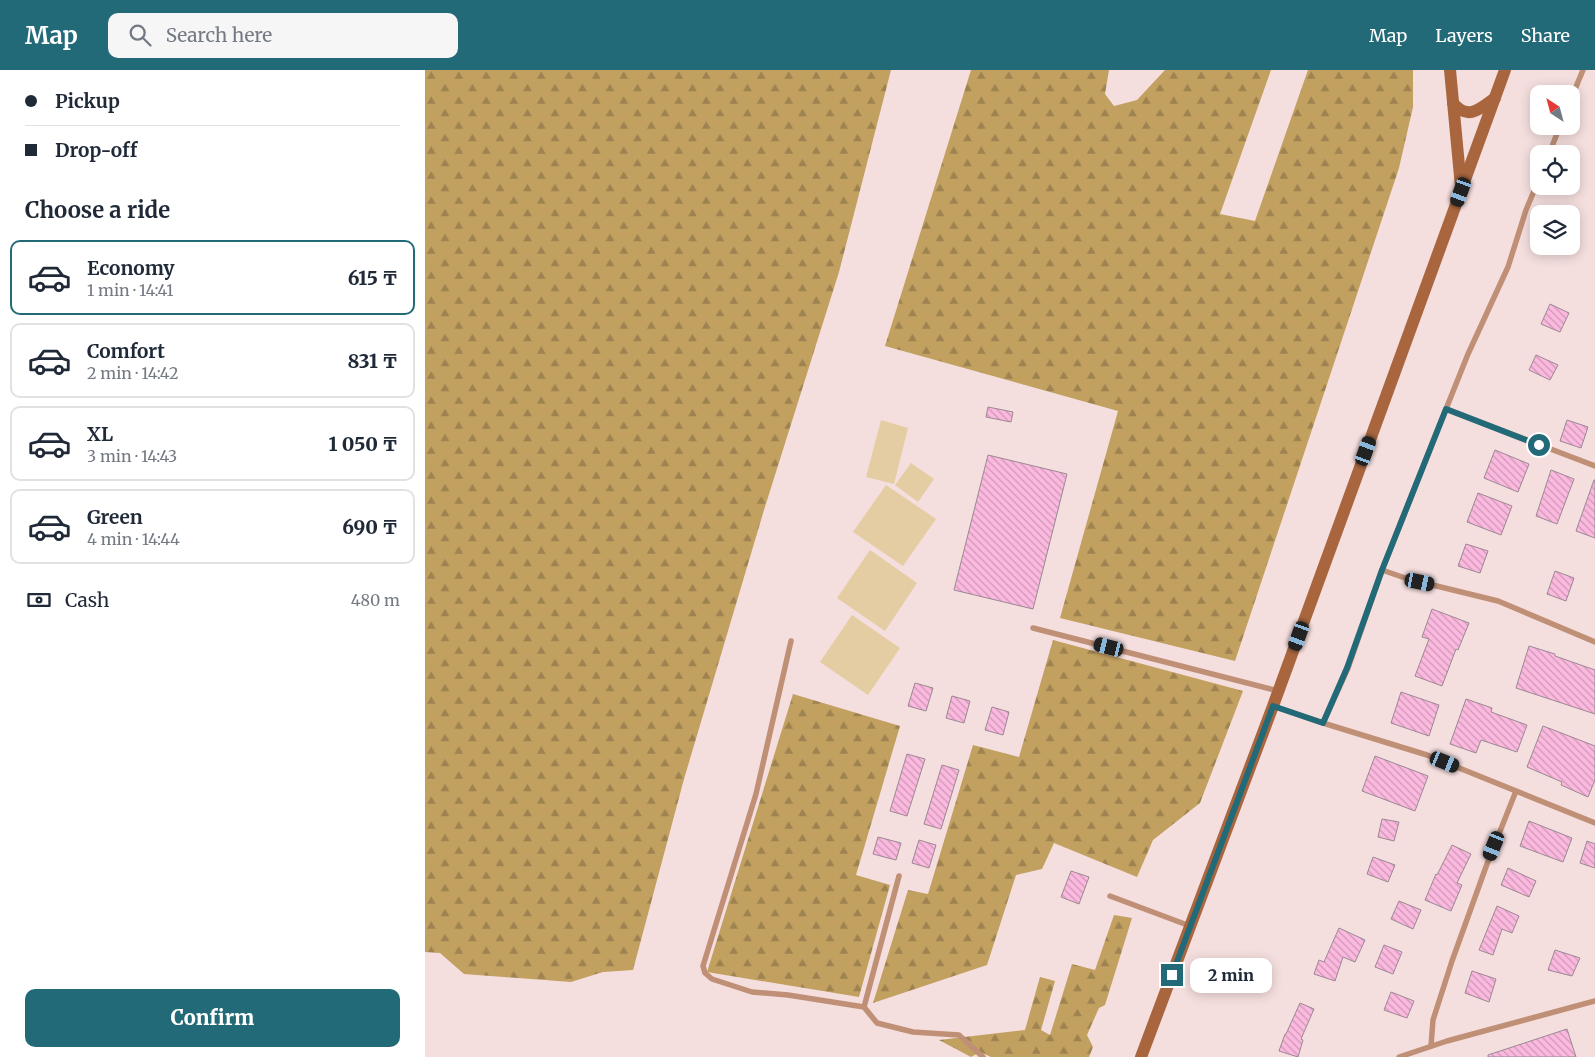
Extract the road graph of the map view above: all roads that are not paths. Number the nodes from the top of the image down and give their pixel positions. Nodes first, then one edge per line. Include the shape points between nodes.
1 (1449, 70) edge
2 (1505, 70) edge
3 (1583, 70) edge
4 (1577, 85) edge
5 (1495, 98) junction
6 (1453, 103) junction
7 (1461, 192) junction
8 (1532, 195) edge
9 (1446, 409) junction
10 (1595, 466) edge
11 (1382, 570) junction
12 (1033, 628) dead end
13 (791, 641) dead end
14 (1595, 642) edge
15 (1279, 691) junction
16 (1273, 706) junction
17 (1323, 723) junction
18 (1517, 791) junction
19 (1595, 823) edge
20 (899, 876) dead end
21 (1110, 896) dead end
22 (1190, 926) junction
23 (1595, 1001) edge
24 (864, 1008) junction
25 (1431, 1046) junction
26 (983, 1057) edge
27 (1141, 1057) edge
28 (1399, 1057) edge

1 - 6 main road
2 - 5 main road
3 - 4 lane
5 - 6 main road via 1476,112 1466,113
5 - 7 main road
6 - 7 main road
7 - 15 main road
8 - 9 lane via 1508,267
9 - 10 lane
9 - 11 lane
11 - 14 lane via 1498,601
11 - 17 lane via 1347,668
12 - 15 lane
13 - 24 lane via 756,794 703,966 712,979 752,992
15 - 16 main road
16 - 17 lane
16 - 22 main road
17 - 18 lane via 1427,755
18 - 19 lane
18 - 25 lane via 1452,961 1433,1020
20 - 24 lane
21 - 22 lane
22 - 27 main road
23 - 25 lane
24 - 26 lane via 877,1023 913,1032 959,1035
25 - 28 lane

